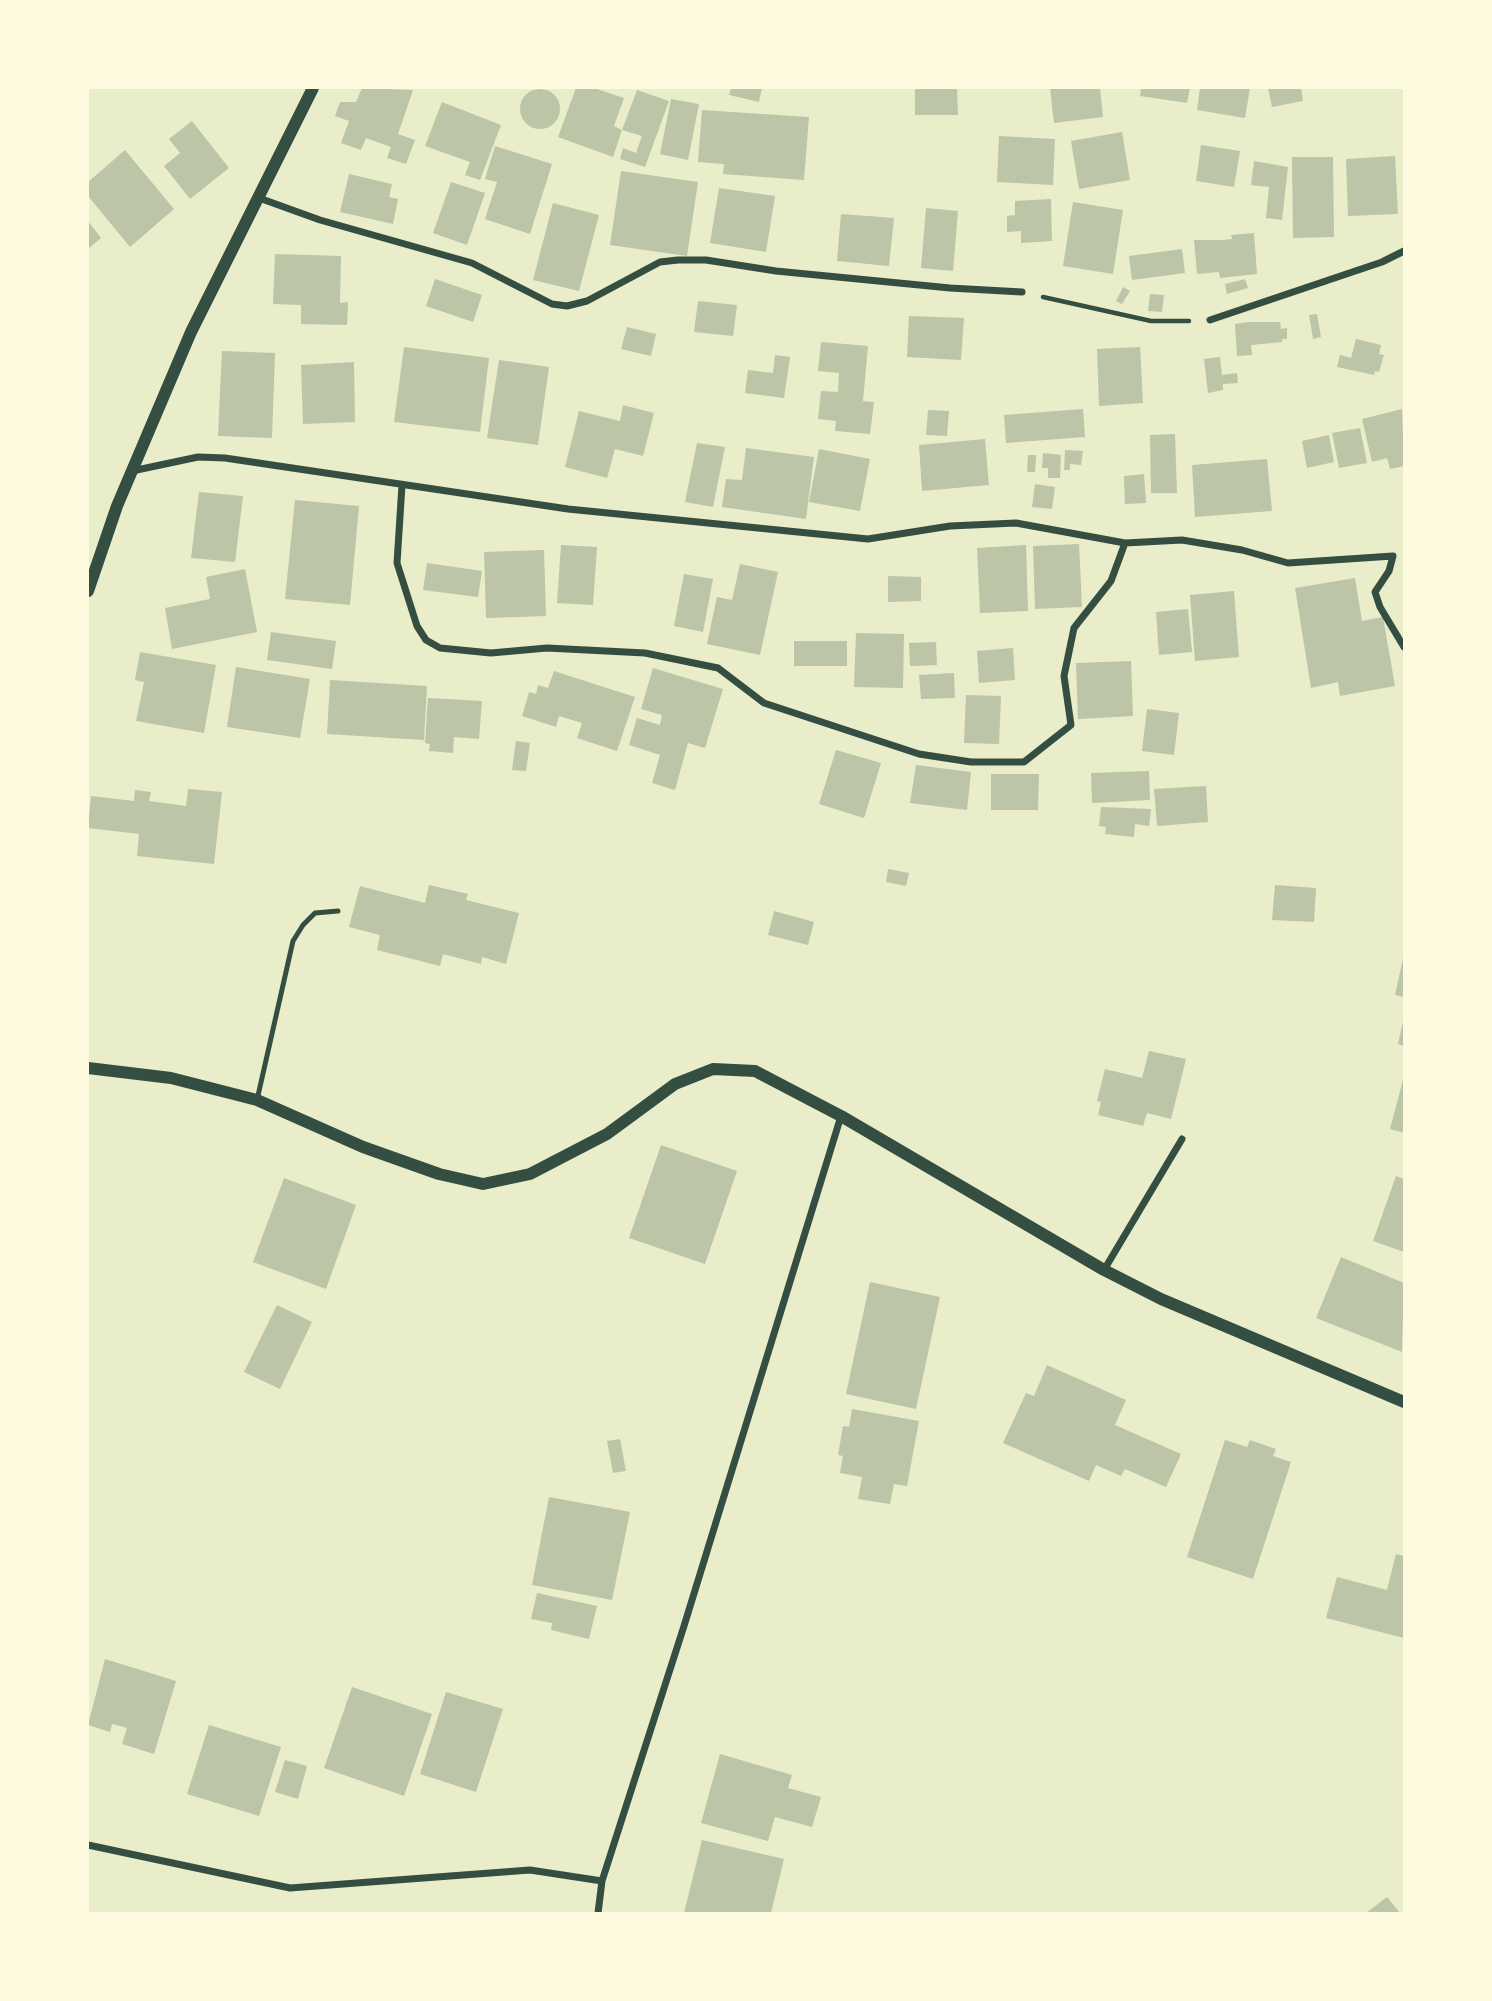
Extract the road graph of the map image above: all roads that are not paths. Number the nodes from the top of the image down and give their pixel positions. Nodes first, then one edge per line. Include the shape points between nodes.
1 (313, 88) edge
2 (259, 198) junction
3 (1405, 251) edge
4 (1022, 292) road end
5 (1210, 320) road end
6 (132, 471) junction
7 (402, 485) junction
8 (1125, 543) junction
9 (88, 591) edge
10 (1405, 647) edge
11 (338, 911) dead end
12 (88, 1068) edge
13 (257, 1100) junction
14 (841, 1116) junction
15 (1182, 1139) dead end
16 (1104, 1270) junction
17 (1405, 1402) edge
18 (88, 1845) edge
19 (602, 1881) junction
20 (598, 1913) edge

1 - 2 street
2 - 4 street via 472,263 567,306 587,301 660,262 678,260
2 - 6 street via 191,332
3 - 5 street
6 - 7 street via 198,457 225,458
6 - 9 street
7 - 8 street via 568,509 867,539 950,526 1016,523
7 - 8 street via 397,563 417,626 426,640 440,648 491,653 547,648 645,653 718,668 764,703 919,754 971,762 1024,762 1071,725 1064,676 1074,628 1111,581
8 - 10 street via 1182,540 1288,563 1393,556 1376,592
11 - 13 lane via 315,913 293,941
12 - 13 street via 171,1078
13 - 14 street via 363,1147 483,1184 530,1174 607,1134 674,1084 713,1069 755,1071
14 - 16 street
14 - 19 street
15 - 16 street
16 - 17 street via 1161,1299
18 - 19 street via 290,1888 530,1870
19 - 20 street

